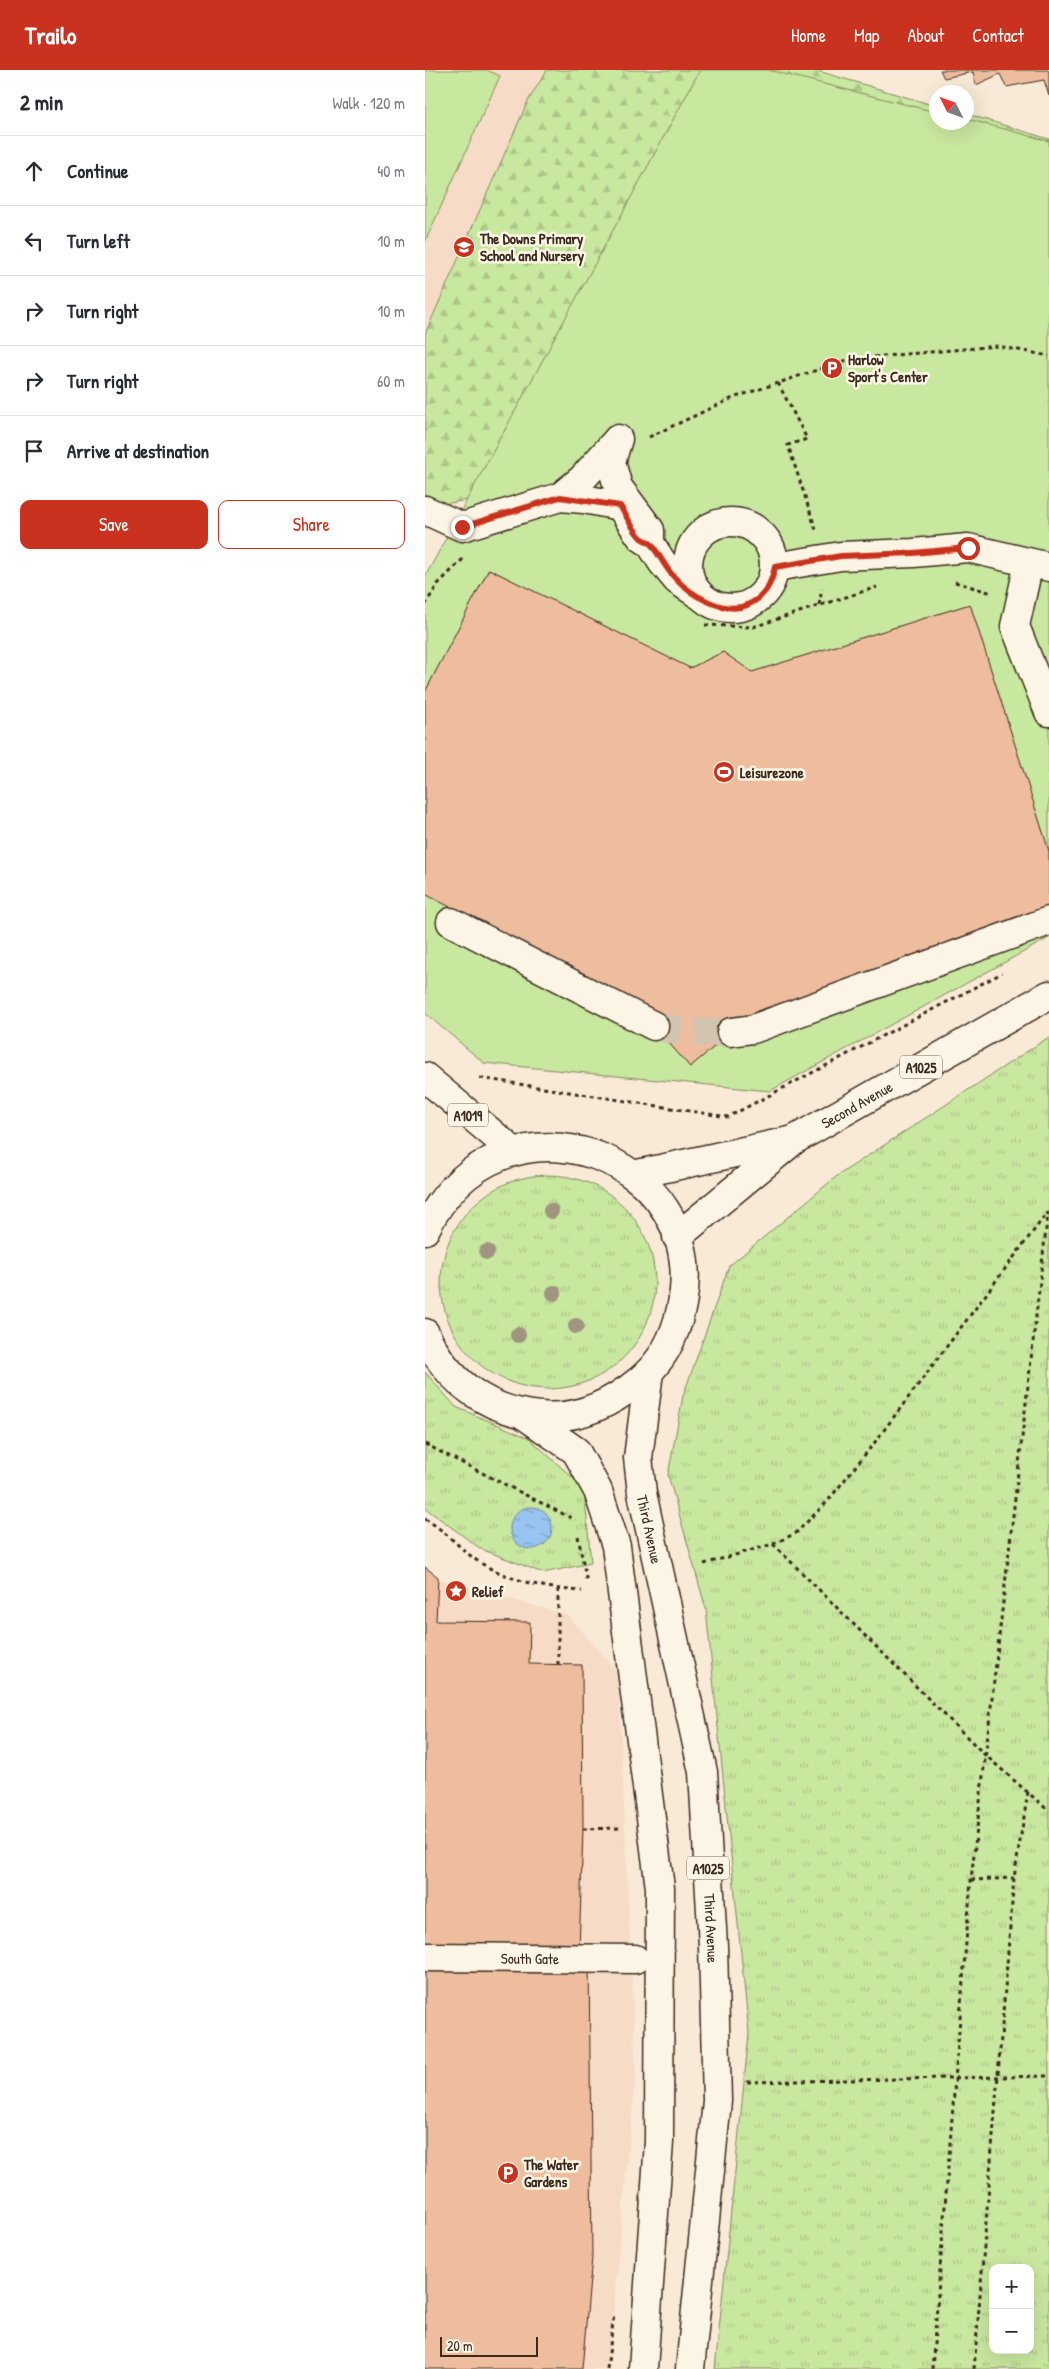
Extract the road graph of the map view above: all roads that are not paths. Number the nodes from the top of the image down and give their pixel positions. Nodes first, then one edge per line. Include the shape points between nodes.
1 (617, 473) junction
2 (560, 497) junction
3 (425, 510) edge
4 (1039, 565) edge
5 (775, 567) junction
6 (702, 597) junction
7 (1049, 712) edge
8 (1049, 921) edge
9 (451, 922) dead end
10 (1049, 995) edge
11 (654, 1026) tunnel mouth
12 (731, 1032) tunnel mouth
13 (425, 1077) edge
14 (794, 1140) junction
15 (513, 1151) junction
16 (633, 1175) junction
17 (428, 1212) edge
18 (677, 1237) junction
19 (425, 1333) edge
20 (649, 1372) junction
21 (524, 1415) junction
22 (425, 1957) edge
23 (635, 1959) dead end
24 (643, 2369) edge
25 (690, 2369) edge

1 - 2 main road
1 - 2 main road via 582,479
1 - 6 main road via 641,537 650,543 677,580
2 - 3 main road via 462,527
4 - 5 main road via 968,548 841,556
4 - 7 main road via 1015,626
5 - 6 main road via 772,581 764,593 741,608 727,609
5 - 6 main road via 768,542 754,529 736,522 711,528 700,536 689,558 693,586
8 - 12 main road via 753,1029
9 - 11 main road
10 - 14 main road, Second Avenue / A1025
13 - 15 main road, A1019
14 - 16 main road, Second Avenue / A1025
14 - 18 main road, Second Avenue / A1025
15 - 16 main road via 545,1146 581,1150 609,1160
15 - 17 main road via 465,1175
16 - 18 main road via 651,1191 666,1212
18 - 20 main road via 684,1265 684,1294 675,1330 665,1351
19 - 21 main road via 433,1351 453,1377 476,1395
20 - 21 main road via 619,1398 581,1413 547,1417
20 - 25 main road, Third Avenue / A1025 via 638,1458 642,1493 703,1772 713,1946 717,2101
21 - 24 main road via 576,1451 598,1491 616,1546 660,1888 659,2142
22 - 23 main road, South Gate

